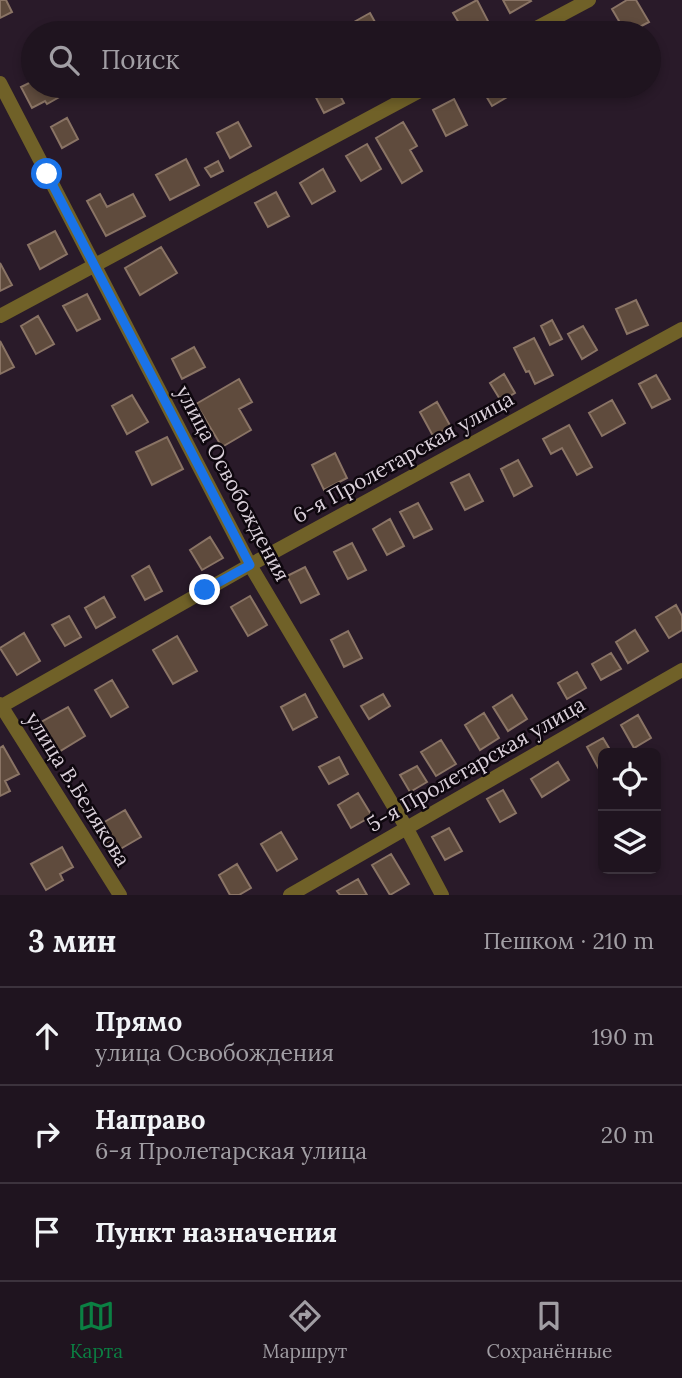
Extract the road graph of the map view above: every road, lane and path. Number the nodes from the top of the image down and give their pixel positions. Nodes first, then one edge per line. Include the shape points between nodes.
1 (589, 0) edge
2 (550, 21) edge
3 (0, 83) edge
4 (407, 98) edge
5 (95, 265) junction
6 (0, 316) edge
7 (682, 329) edge
8 (250, 565) junction
9 (682, 670) edge
10 (0, 706) edge
11 (406, 827) junction
12 (120, 895) edge
13 (290, 895) edge
14 (442, 895) edge

1 - 2 street
3 - 5 street, улица Освобождения
4 - 5 street
5 - 6 street
5 - 8 street, улица Освобождения
7 - 8 street, 6-я Пролетарская улица
8 - 10 street, 6-я Пролетарская улица
8 - 11 street, улица Освобождения
9 - 11 street, 5-я Пролетарская улица
10 - 12 street, улица В.Белякова
11 - 13 street, 5-я Пролетарская улица
11 - 14 street, улица Освобождения

